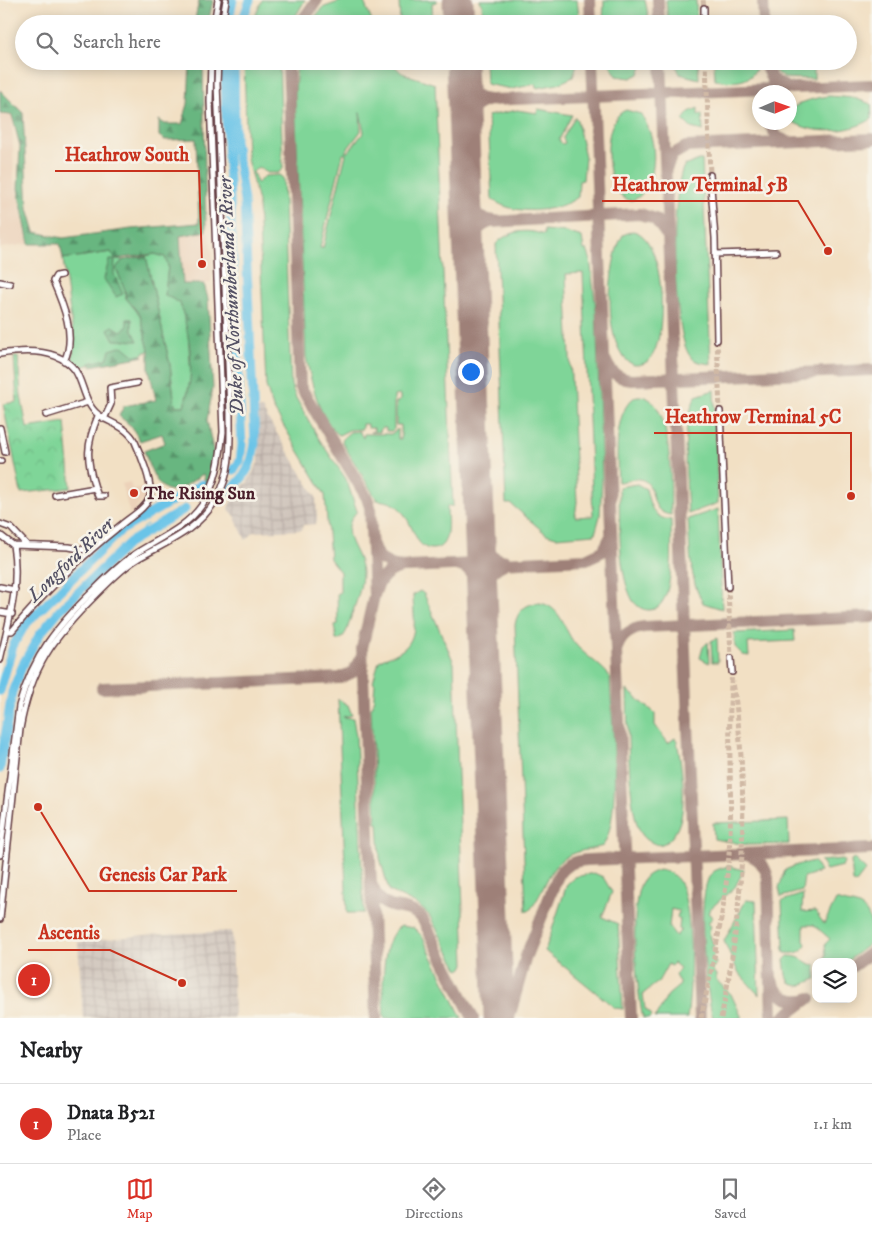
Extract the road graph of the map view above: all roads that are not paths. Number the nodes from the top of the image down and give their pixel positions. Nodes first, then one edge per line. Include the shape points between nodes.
1 (218, 0) edge
2 (226, 0) edge
3 (704, 8) tunnel mouth
4 (216, 15) edge
5 (224, 15) edge
6 (704, 15) edge
7 (211, 70) edge
8 (218, 70) edge
9 (710, 175) tunnel mouth
10 (776, 252) dead end
11 (715, 254) junction
12 (61, 275) dead end
13 (0, 282) edge
14 (10, 284) dead end
15 (717, 340) tunnel mouth
16 (0, 354) edge
17 (64, 361) junction
18 (137, 383) dead end
19 (88, 402) junction
20 (720, 411) tunnel mouth
21 (46, 415) dead end
22 (98, 416) junction
23 (104, 419) junction
24 (0, 428) edge
25 (5, 452) dead end
26 (95, 488) junction
27 (55, 495) dead end
28 (104, 496) dead end
29 (0, 524) edge
30 (0, 535) edge
31 (26, 544) junction
32 (13, 545) junction
33 (90, 551) junction
34 (0, 587) edge
35 (728, 587) tunnel mouth
36 (15, 590) junction
37 (0, 612) edge
38 (12, 614) junction
39 (8, 631) junction
40 (731, 658) tunnel mouth
41 (0, 660) edge
42 (732, 672) tunnel mouth
43 (0, 855) edge
44 (0, 919) edge

1 - 4 street
2 - 5 street
3 - 6 street
7 - 43 street via 210,127 222,406 218,468 213,485 198,510 176,529 118,566 71,612 46,643 24,686 19,706
8 - 44 street via 230,413 228,467 218,497 198,522 180,537 123,570 60,632 46,652 30,687 23,715
9 - 11 street
10 - 11 street
11 - 15 street
12 - 17 street via 53,281 68,328 69,346
13 - 14 street
16 - 17 street via 39,352
17 - 19 street via 78,375
18 - 23 street via 109,386 111,404
19 - 21 street
19 - 22 street
20 - 35 street
22 - 23 street
22 - 26 street via 87,455
23 - 33 street via 123,427 134,441 151,490 148,503
24 - 25 street
26 - 27 street
26 - 28 street via 98,496
29 - 31 street via 11,528
30 - 32 street
31 - 32 street
31 - 33 street
32 - 36 street
33 - 39 street via 12,631
34 - 36 street
36 - 38 street
37 - 38 street
38 - 39 street
39 - 41 street
40 - 42 street

